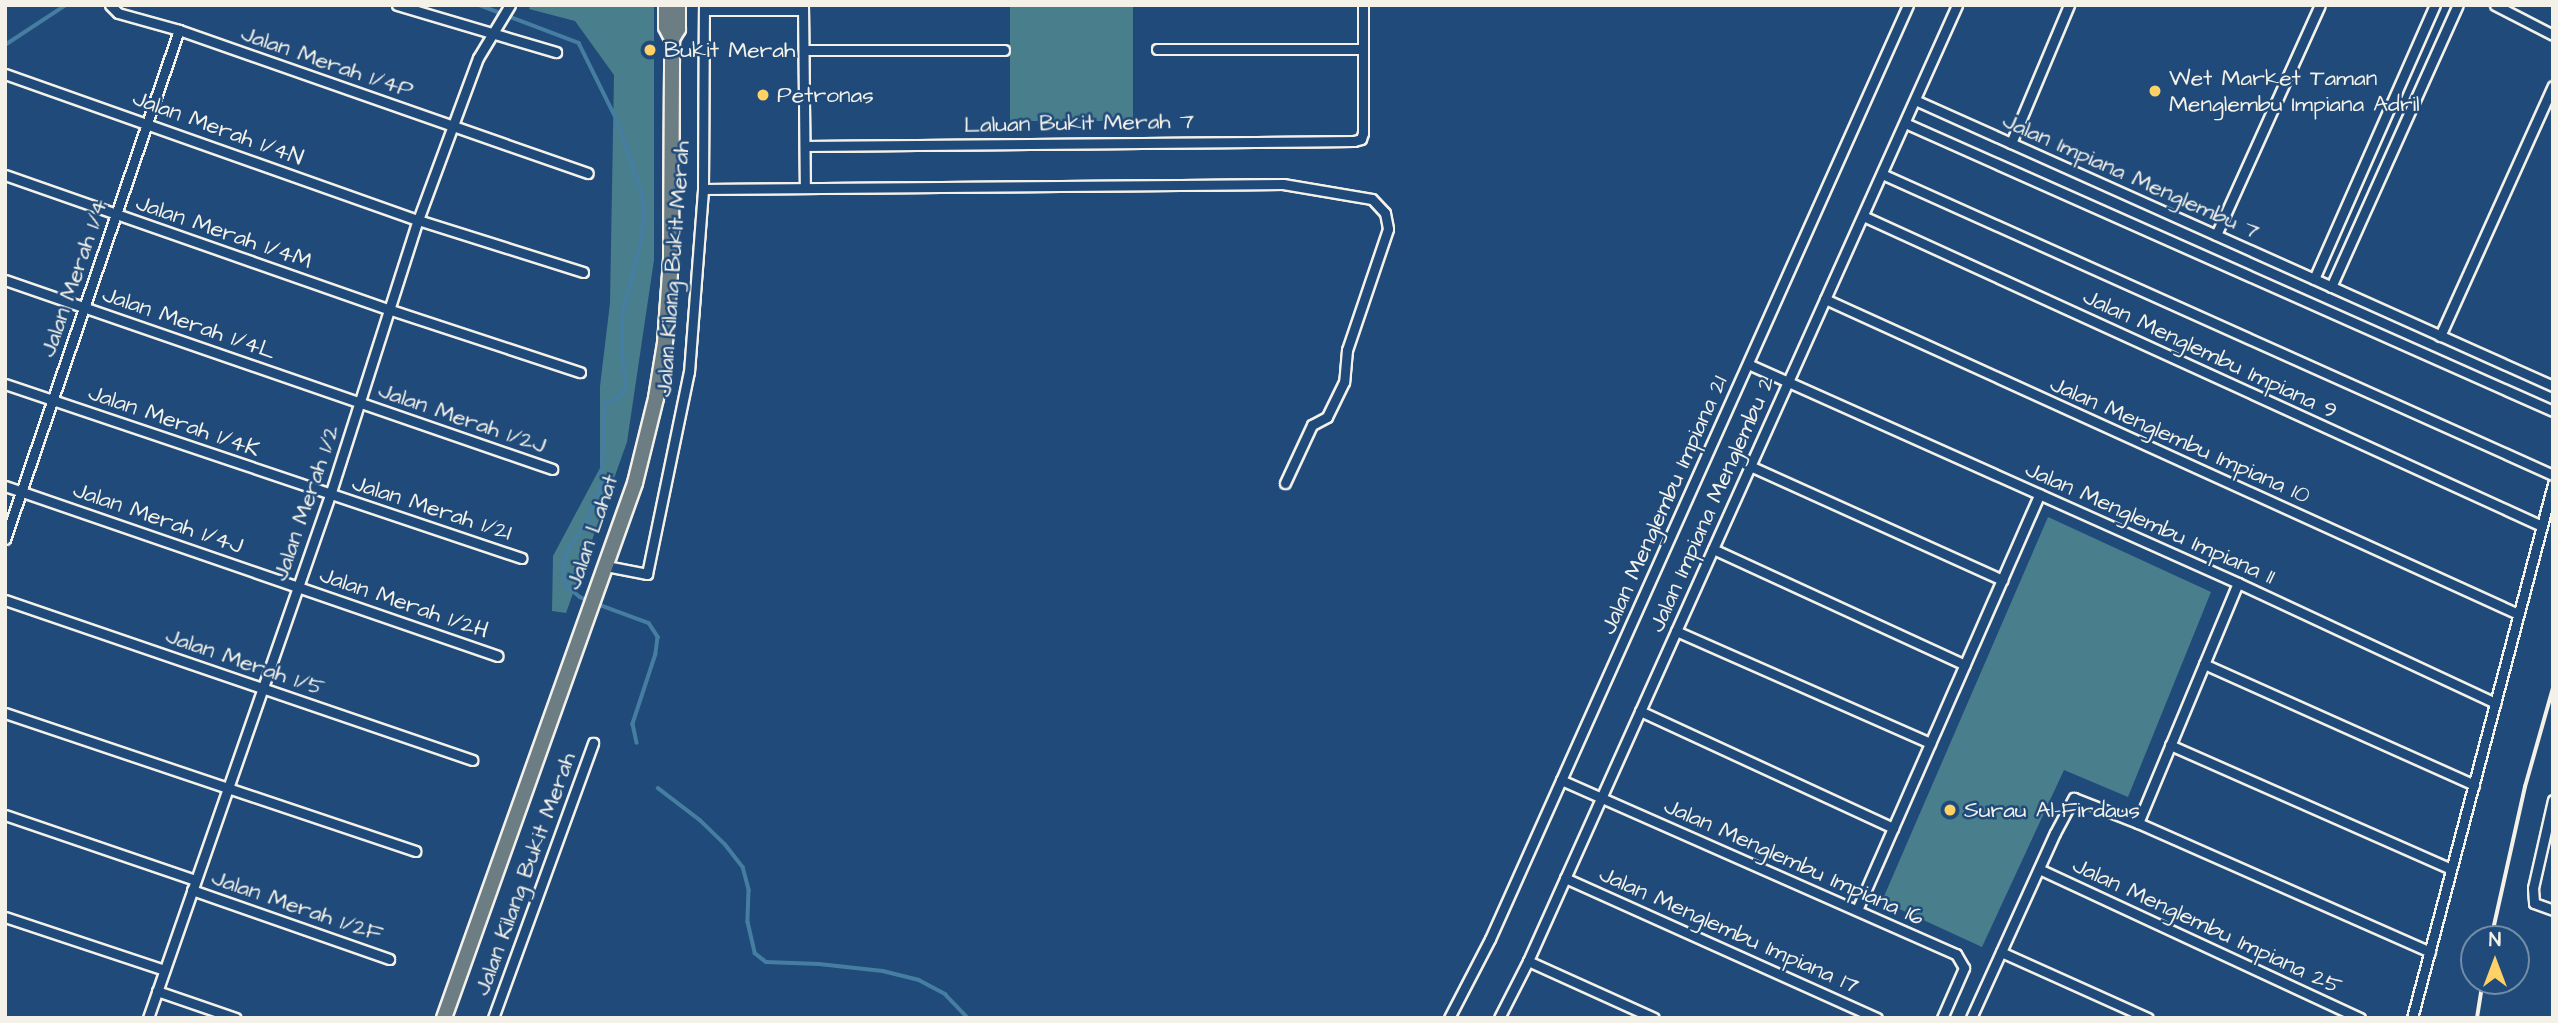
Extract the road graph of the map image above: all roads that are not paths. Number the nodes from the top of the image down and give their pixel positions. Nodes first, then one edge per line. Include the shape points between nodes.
1 (110, 5) edge
2 (397, 5) edge
3 (510, 5) edge
4 (666, 5) edge
5 (676, 5) edge
6 (1363, 5) edge
7 (1908, 5) edge
8 (1957, 5) edge
9 (2069, 5) edge
10 (2320, 5) edge
11 (2435, 5) edge
12 (2458, 5) edge
13 (2495, 5) edge
14 (704, 8) edge
15 (803, 8) edge
16 (179, 30) junction
17 (675, 34) junction
18 (491, 35) junction
19 (2553, 35) edge
20 (1157, 49) dead end
21 (804, 50) junction
22 (1004, 50) dead end
23 (1363, 50) junction
24 (556, 52) dead end
25 (5, 74) edge
26 (2553, 86) edge
27 (1915, 100) junction
28 (1905, 122) junction
29 (147, 124) junction
30 (454, 126) junction
31 (2011, 143) junction
32 (805, 146) junction
33 (587, 173) dead end
34 (1882, 174) junction
35 (5, 176) edge
36 (805, 188) junction
37 (703, 189) junction
38 (116, 215) junction
39 (1863, 216) junction
40 (418, 220) junction
41 (2216, 235) junction
42 (583, 272) dead end
43 (2314, 279) junction
44 (5, 280) edge
45 (2331, 287) junction
46 (1825, 299) junction
47 (84, 307) junction
48 (391, 310) junction
49 (2440, 336) junction
50 (1748, 364) junction
51 (580, 372) dead end
52 (1788, 382) junction
53 (5, 384) edge
54 (2553, 386) edge
55 (53, 400) junction
56 (359, 403) junction
57 (2553, 411) edge
58 (1750, 466) junction
59 (552, 469) dead end
60 (2553, 475) edge
61 (1285, 483) dead end
62 (2553, 484) edge
63 (5, 486) edge
64 (22, 491) junction
65 (2040, 494) junction
66 (330, 495) junction
67 (2542, 526) junction
68 (5, 539) edge
69 (1713, 549) junction
70 (521, 558) dead end
71 (606, 566) junction
72 (2002, 580) junction
73 (2238, 583) junction
74 (298, 587) junction
75 (5, 600) edge
76 (2518, 614) junction
77 (1676, 631) junction
78 (498, 656) dead end
79 (2204, 664) junction
80 (1965, 665) junction
81 (261, 688) junction
82 (2495, 703) junction
83 (1640, 711) junction
84 (5, 713) edge
85 (593, 743) dead end
86 (1930, 744) junction
87 (2170, 745) junction
88 (472, 760) dead end
89 (1561, 780) junction
90 (2474, 785) junction
91 (227, 789) junction
92 (1601, 797) junction
93 (2552, 806) edge
94 (5, 815) edge
95 (2138, 823) junction
96 (1893, 828) junction
97 (415, 851) dead end
98 (2039, 869) junction
99 (2451, 869) junction
100 (1565, 878) junction
101 (193, 885) junction
102 (1857, 910) junction
103 (2553, 910) edge
104 (5, 917) edge
105 (2001, 952) junction
106 (2430, 952) junction
107 (389, 959) dead end
108 (1528, 961) junction
109 (164, 970) junction
110 (157, 991) junction
111 (148, 1018) edge
112 (236, 1018) edge
113 (444, 1018) edge
114 (493, 1018) edge
115 (1449, 1018) edge
116 (1499, 1018) edge
117 (1654, 1018) edge
118 (1877, 1018) edge
119 (1942, 1018) edge
120 (1971, 1018) edge
121 (2148, 1018) edge
122 (2360, 1018) edge
123 (2412, 1018) edge

1 - 16 street, Jalan Merah 1/4P via 118,13
2 - 18 street
3 - 18 street, Jalan Merah 1/2
4 - 17 main road, Jalan Lahat via 666,27
5 - 17 main road, Jalan Lahat
6 - 23 street
7 - 50 street, Jalan Menglembu Impiana 21
8 - 27 street, Jalan Impiana Menglembu 2
9 - 31 street
10 - 41 street
11 - 43 street
12 - 45 street
13 - 19 street
14 - 15 street
14 - 37 street, Jalan Kilang Bukit Merah
15 - 21 street
16 - 29 street, Jalan Merah 1/4
16 - 30 street, Jalan Merah 1/4P
17 - 71 main road, Jalan Lahat via 665,343 635,483
18 - 24 street
18 - 30 street, Jalan Merah 1/2
20 - 23 street
21 - 22 street
21 - 32 street
23 - 32 street, Laluan Bukit Merah 7 via 1363,133 1354,141
25 - 29 street, Jalan Merah 1/4N
26 - 49 street
27 - 28 street, Jalan Impiana Menglembu 2
27 - 31 street, Jalan Impiana Menglembu 7
28 - 34 street, Jalan Impiana Menglembu 2
28 - 57 street
29 - 38 street, Jalan Merah 1/4
29 - 40 street, Jalan Merah 1/4N
30 - 33 street, Jalan Merah 1/4P
30 - 40 street, Jalan Merah 1/2
31 - 41 street, Jalan Impiana Menglembu 7
32 - 36 street
34 - 39 street, Jalan Impiana Menglembu 2
34 - 60 street
35 - 38 street, Jalan Merah 1/4M
36 - 37 street
36 - 61 street via 1283,184 1372,199 1385,213 1388,229 1347,350 1344,382 1327,418 1312,425
37 - 71 street, Jalan Kilang Bukit Merah via 689,372 647,574
38 - 47 street, Jalan Merah 1/4
38 - 48 street, Jalan Merah 1/4M
39 - 46 street, Jalan Impiana Menglembu 2
39 - 67 street, Jalan Menglembu Impiana 9
40 - 42 street, Jalan Merah 1/4N
40 - 48 street, Jalan Merah 1/2
41 - 43 street, Jalan Impiana Menglembu 7
43 - 45 street, Jalan Impiana Menglembu 7
44 - 47 street, Jalan Merah 1/4L
45 - 49 street, Jalan Impiana Menglembu 7
46 - 52 street, Jalan Impiana Menglembu 2
46 - 76 street, Jalan Menglembu Impiana 10
47 - 55 street, Jalan Merah 1/4
47 - 56 street, Jalan Merah 1/4L
48 - 51 street, Jalan Merah 1/4M
48 - 56 street, Jalan Merah 1/2
49 - 54 street, Jalan Impiana Menglembu 7
50 - 52 street, Jalan Menglembu Impiana 11
50 - 89 street, Jalan Menglembu Impiana 21
52 - 58 street, Jalan Impiana Menglembu 2
52 - 65 street, Jalan Menglembu Impiana 11
53 - 55 street, Jalan Merah 1/4K
55 - 64 street, Jalan Merah 1/4
55 - 66 street, Jalan Merah 1/4K
56 - 59 street, Jalan Merah 1/2J
56 - 66 street, Jalan Merah 1/2
58 - 69 street, Jalan Impiana Menglembu 2
58 - 72 street
62 - 67 street
63 - 64 street, Jalan Merah 1/4J
64 - 68 street, Jalan Merah 1/4
64 - 74 street, Jalan Merah 1/4J
65 - 72 street
65 - 73 street, Jalan Menglembu Impiana 11
66 - 70 street, Jalan Merah 1/2I
66 - 74 street, Jalan Merah 1/2
67 - 76 street
69 - 77 street, Jalan Impiana Menglembu 2
69 - 80 street
71 - 113 main road, Jalan Lahat
72 - 80 street
73 - 79 street
73 - 82 street, Jalan Menglembu Impiana 11
74 - 78 street, Jalan Merah 1/2H
74 - 81 street, Jalan Merah 1/2
75 - 81 street, Jalan Merah 1/5
76 - 82 street
77 - 83 street, Jalan Impiana Menglembu 2
77 - 86 street
79 - 87 street
79 - 90 street
80 - 86 street
81 - 88 street, Jalan Merah 1/5
81 - 91 street, Jalan Merah 1/2
82 - 90 street
83 - 92 street, Jalan Impiana Menglembu 2
83 - 96 street
84 - 91 street
85 - 114 street, Jalan Kilang Bukit Merah
86 - 96 street
87 - 95 street
87 - 99 street
89 - 92 street, Jalan Menglembu Impiana 16
89 - 115 street, Jalan Menglembu Impiana 21
90 - 99 street
91 - 97 street
91 - 101 street, Jalan Merah 1/2
92 - 100 street, Jalan Impiana Menglembu 2
92 - 102 street, Jalan Menglembu Impiana 16
93 - 103 street via 2533,888 2534,903
94 - 101 street, Jalan Merah 1/2F
95 - 98 street via 2077,798 2071,800
95 - 106 street
96 - 102 street
98 - 105 street
98 - 122 street, Jalan Menglembu Impiana 25
99 - 106 street
100 - 108 street, Jalan Impiana Menglembu 2
100 - 118 street, Jalan Menglembu Impiana 17
101 - 107 street, Jalan Merah 1/2F
101 - 109 street, Jalan Merah 1/2
102 - 119 street, Jalan Menglembu Impiana 16 via 1956,954 1964,968
104 - 109 street
105 - 120 street
105 - 121 street
106 - 123 street
108 - 116 street, Jalan Impiana Menglembu 2
108 - 117 street
109 - 110 street, Jalan Merah 1/2
110 - 111 street, Jalan Merah 1/2
110 - 112 street

